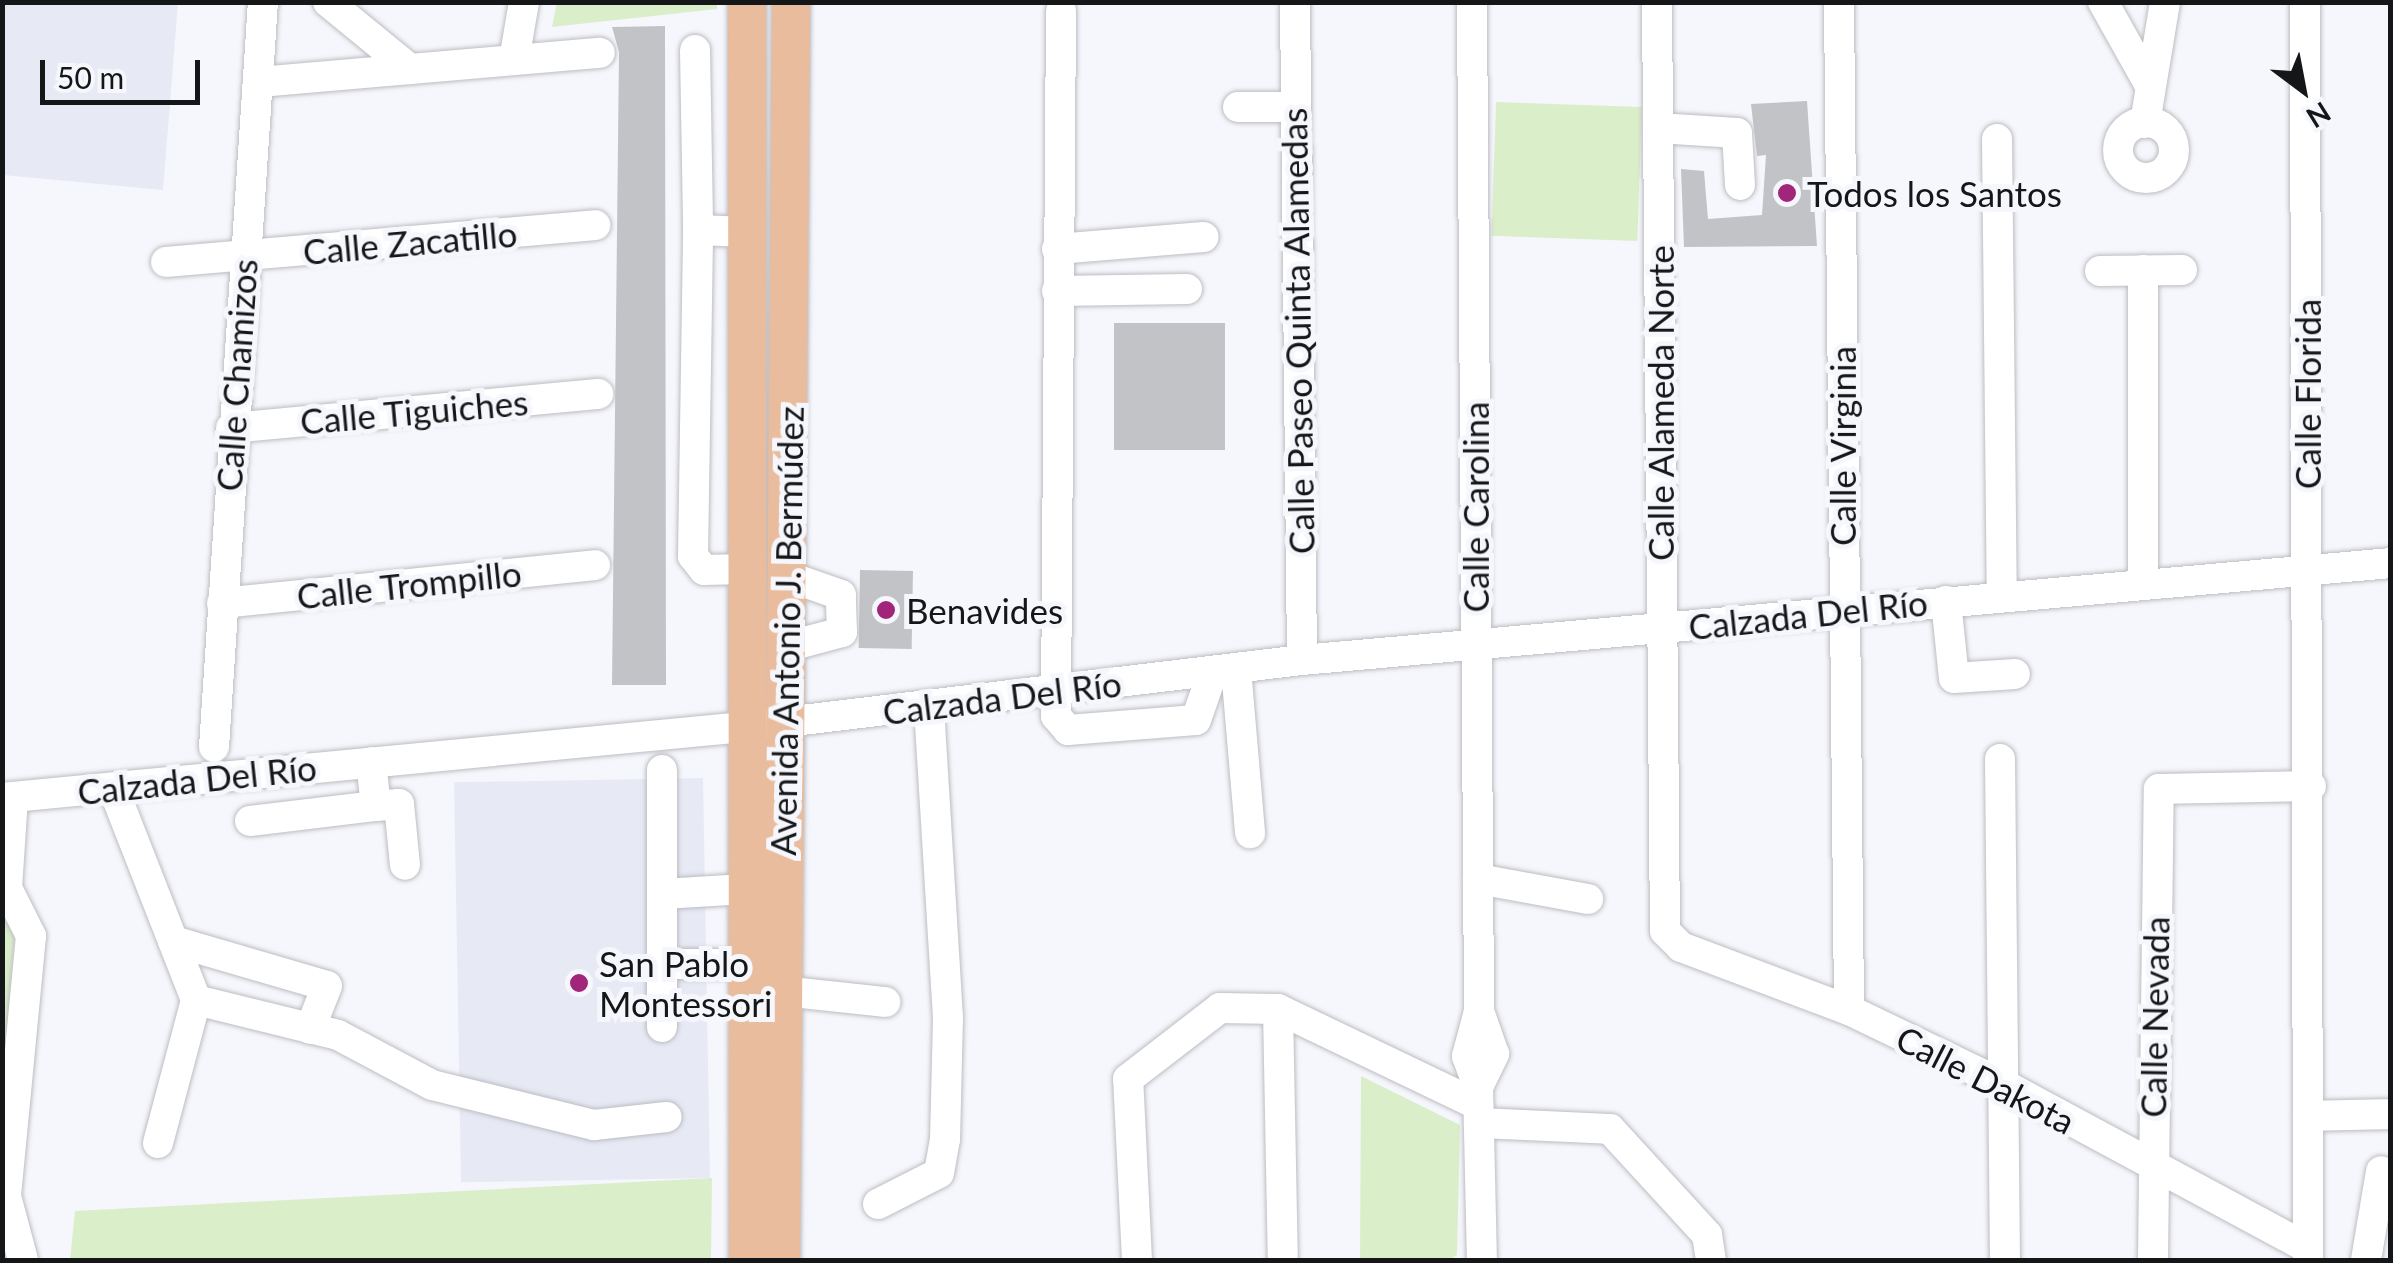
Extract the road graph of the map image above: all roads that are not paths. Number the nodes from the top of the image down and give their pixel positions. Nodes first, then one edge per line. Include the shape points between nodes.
1 (263, 2) edge
2 (328, 2) edge
3 (524, 2) edge
4 (747, 2) edge
5 (791, 2) edge
6 (1295, 2) edge
7 (1472, 2) edge
8 (1657, 2) edge
9 (1839, 2) edge
10 (2103, 2) edge
11 (2165, 2) edge
12 (2305, 2) edge
13 (1061, 11) dead end
14 (695, 50) dead end
15 (600, 52) dead end
16 (514, 60) junction
17 (410, 69) junction
18 (259, 82) junction
19 (2148, 84) junction
20 (1294, 107) junction
21 (1238, 108) dead end
22 (2145, 122) dead end
23 (1658, 128) junction
24 (1996, 139) dead end
25 (1740, 186) dead end
26 (595, 225) dead end
27 (698, 230) junction
28 (747, 232) junction
29 (1204, 238) dead end
30 (1058, 249) junction
31 (245, 258) junction
32 (166, 262) dead end
33 (2143, 270) junction
34 (2182, 270) dead end
35 (2100, 272) dead end
36 (1187, 288) dead end
37 (1057, 291) junction
38 (598, 394) dead end
39 (231, 428) junction
40 (746, 434) junction
41 (697, 435) junction
42 (2390, 563) edge
43 (596, 565) dead end
44 (745, 569) junction
45 (2308, 569) junction
46 (787, 576) junction
47 (2143, 580) junction
48 (2002, 596) junction
49 (1946, 601) junction
50 (222, 603) junction
51 (1843, 610) junction
52 (1662, 629) junction
53 (786, 647) junction
54 (1476, 648) junction
55 (1302, 660) junction
56 (1224, 670) junction
57 (2014, 674) dead end
58 (1056, 691) junction
59 (930, 706) junction
60 (784, 722) junction
61 (744, 727) junction
62 (214, 748) dead end
63 (2000, 760) dead end
64 (372, 762) junction
65 (662, 770) dead end
66 (2311, 786) junction
67 (113, 788) junction
68 (8, 797) edge
69 (376, 806) junction
70 (250, 821) dead end
71 (1250, 832) dead end
72 (405, 865) dead end
73 (1478, 879) junction
74 (5, 888) edge
75 (745, 889) junction
76 (662, 894) junction
77 (1588, 899) dead end
78 (1662, 924) joint
79 (173, 941) junction
80 (664, 964) junction
81 (746, 964) junction
82 (782, 991) junction
83 (196, 1000) junction
84 (885, 1002) dead end
85 (1278, 1009) junction
86 (1850, 1010) junction
87 (662, 1027) dead end
88 (310, 1028) junction
89 (2003, 1084) junction
90 (1478, 1105) junction
91 (2385, 1114) edge
92 (2308, 1116) junction
93 (667, 1117) dead end
94 (158, 1143) dead end
95 (2153, 1165) junction
96 (2386, 1171) edge
97 (878, 1204) dead end
98 (2308, 1254) edge
99 (23, 1260) edge
100 (748, 1260) edge
101 (781, 1260) edge
102 (1137, 1260) edge
103 (1283, 1260) edge
104 (1482, 1260) edge
105 (1711, 1260) edge
106 (2005, 1260) edge
107 (2153, 1260) edge
108 (2366, 1260) edge

1 - 18 street, Calle Chamizos
2 - 17 street
3 - 16 street
4 - 28 main road, Avenida Antonio J. Bermúdez
5 - 46 main road, Avenida Antonio J. Bermúdez
6 - 20 street, Calle Paseo Quinta Alamedas
7 - 54 street, Calle Carolina
8 - 23 street, Calle Alameda Norte
9 - 51 street, Calle Virginia
10 - 19 street
11 - 19 street
12 - 45 street, Calle Florida
13 - 30 street
14 - 27 street
15 - 16 street
16 - 17 street
17 - 18 street
18 - 31 street, Calle Chamizos
19 - 22 street
20 - 21 street
20 - 55 street, Calle Paseo Quinta Alamedas
23 - 25 street via 1737,134
23 - 52 street, Calle Alameda Norte
24 - 48 street
26 - 31 street, Calle Zacatillo
27 - 28 street
27 - 41 street
28 - 40 main road, Avenida Antonio J. Bermúdez
29 - 30 street
30 - 37 street
31 - 32 street, Calle Zacatillo
31 - 39 street, Calle Chamizos
33 - 34 street
33 - 35 street
33 - 47 street
36 - 37 street
37 - 58 street
38 - 39 street, Calle Tiguiches
39 - 50 street, Calle Chamizos
40 - 41 street
40 - 44 main road, Avenida Antonio J. Bermúdez
41 - 44 street via 693,556 704,570
42 - 45 street, Calzada Del Río
43 - 50 street, Calle Trompillo
44 - 61 main road, Avenida Antonio J. Bermúdez
45 - 47 street, Calzada Del Río
45 - 66 street, Calle Florida
46 - 53 main road, Avenida Antonio J. Bermúdez
46 - 53 street via 841,596 842,632
47 - 48 street, Calzada Del Río
48 - 49 street, Calzada Del Río
49 - 51 street, Calzada Del Río
49 - 57 street via 1954,678
50 - 62 street, Calle Chamizos
51 - 52 street, Calzada Del Río
51 - 86 street, Calle Virginia
52 - 54 street, Calzada Del Río
52 - 78 street, Calle Alameda Norte
53 - 60 main road, Avenida Antonio J. Bermúdez
54 - 55 street, Calzada Del Río
54 - 73 street, Calle Carolina
55 - 56 street, Calzada Del Río
56 - 58 street, Calzada Del Río
56 - 58 street via 1196,720 1064,729
56 - 71 street
58 - 59 street, Calzada Del Río
59 - 60 street, Calzada Del Río
59 - 97 street via 948,1018 945,1140 939,1173
60 - 61 street, Calzada Del Río
60 - 82 main road, Avenida Antonio J. Bermúdez
61 - 64 street, Calzada Del Río
61 - 75 main road, Avenida Antonio J. Bermúdez
63 - 89 street
64 - 67 street, Calzada Del Río
64 - 69 street
65 - 76 street
66 - 92 street, Calle Florida
66 - 95 street, Calle Nevada via 2171,782 2157,801
67 - 68 street, Calzada Del Río
67 - 79 street
68 - 74 street
69 - 70 street
69 - 72 street via 399,804
73 - 77 street
73 - 90 street, Calle Carolina via 1479,1011 1494,1042
74 - 99 street via 31,936 6,1196
75 - 76 street
75 - 81 main road, Avenida Antonio J. Bermúdez
76 - 80 street
78 - 86 street, Calle Dakota via 1680,947
79 - 83 street
79 - 88 street via 327,986
80 - 81 street
80 - 87 street
81 - 100 main road, Avenida Antonio J. Bermúdez
82 - 84 street
82 - 101 main road, Avenida Antonio J. Bermúdez
83 - 88 street
83 - 94 street
85 - 90 street
85 - 102 street via 1220,1008 1131,1074
85 - 103 street
86 - 89 street, Calle Dakota
88 - 93 street via 432,1085 594,1125
89 - 95 street, Calle Dakota
89 - 106 street
90 - 104 street, Calle Carolina
90 - 105 street via 1610,1129 1707,1235
91 - 92 street
91 - 96 street
92 - 98 street, Calle Florida
95 - 98 street, Calle Dakota
95 - 107 street, Calle Nevada
96 - 108 street

